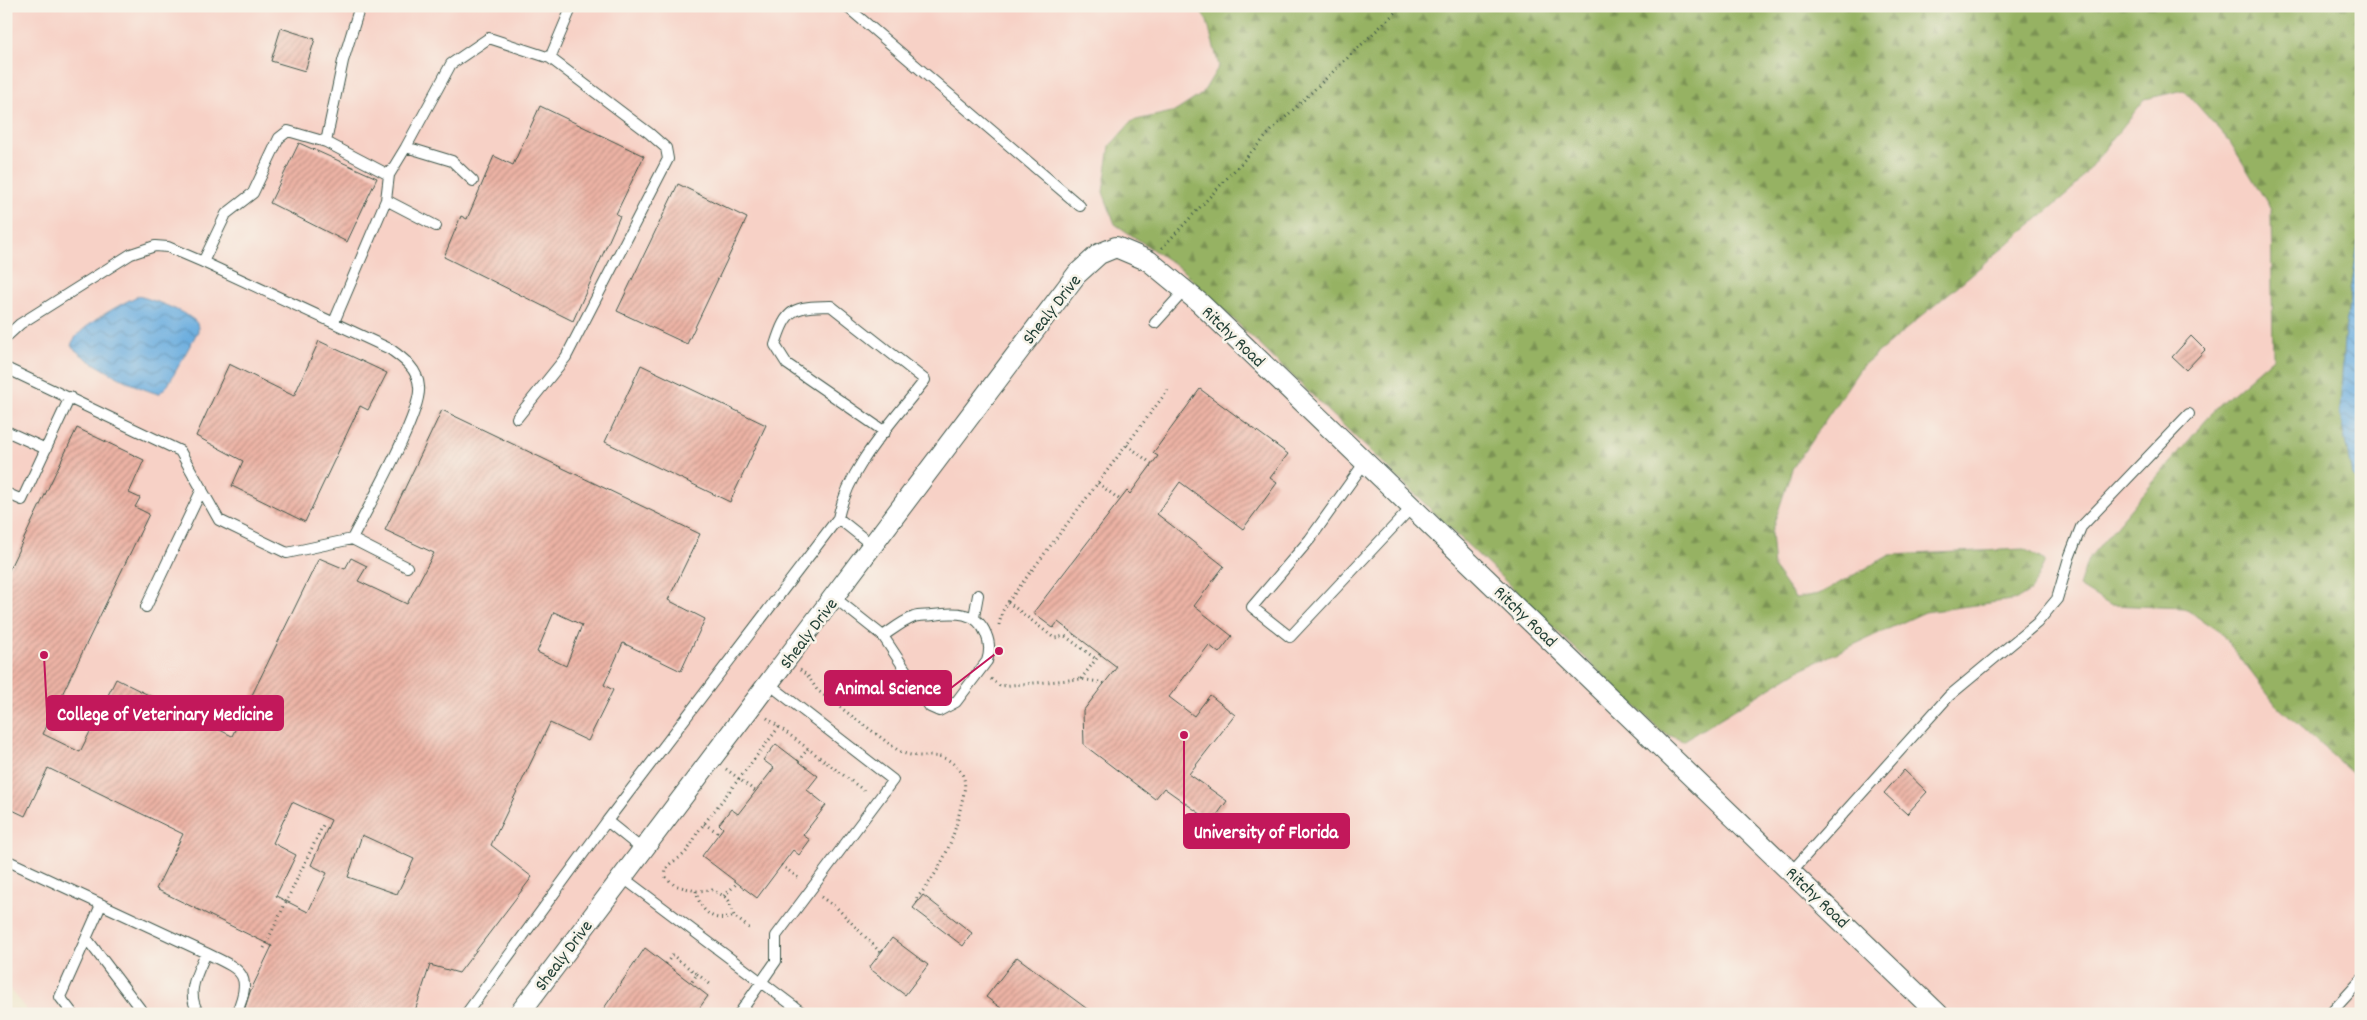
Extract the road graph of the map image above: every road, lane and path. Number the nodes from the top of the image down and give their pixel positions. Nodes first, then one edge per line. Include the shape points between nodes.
1 (360, 6) edge
2 (572, 6) edge
3 (846, 6) edge
4 (1402, 6) edge
5 (550, 58) junction
6 (326, 142) junction
7 (406, 147) junction
8 (389, 175) junction
9 (473, 181) dead end
10 (386, 200) junction
11 (1080, 206) dead end
12 (436, 226) dead end
13 (1099, 254) joint
14 (1149, 261) junction
15 (203, 262) junction
16 (1185, 290) junction
17 (334, 322) junction
18 (1155, 323) dead end
19 (6, 337) edge
20 (6, 368) edge
21 (1168, 390) dead end
22 (70, 397) junction
23 (2189, 414) dead end
24 (516, 418) dead end
25 (6, 431) edge
26 (885, 432) junction
27 (1127, 445) junction
28 (46, 449) junction
29 (1365, 462) junction
30 (1152, 464) dead end
31 (1098, 483) junction
32 (202, 488) junction
33 (6, 493) edge
34 (1120, 500) dead end
35 (1412, 507) junction
36 (838, 518) junction
37 (352, 539) junction
38 (873, 546) junction
39 (407, 567) dead end
40 (978, 595) dead end
41 (835, 598) junction
42 (1008, 602) junction
43 (146, 607) dead end
44 (974, 617) junction
45 (999, 631) dead end
46 (883, 636) junction
47 (1100, 654) dead end
48 (1096, 659) junction
49 (992, 671) dead end
50 (1080, 679) junction
51 (1105, 683) dead end
52 (769, 684) junction
53 (762, 715) dead end
54 (779, 727) junction
55 (808, 749) junction
56 (798, 761) dead end
57 (723, 766) dead end
58 (740, 779) junction
59 (755, 792) dead end
60 (866, 792) dead end
61 (607, 821) junction
62 (704, 824) junction
63 (324, 826) dead end
64 (719, 834) dead end
65 (643, 850) junction
66 (6, 860) edge
67 (782, 865) dead end
68 (1791, 872) junction
69 (622, 878) junction
70 (737, 883) dead end
71 (805, 883) dead end
72 (696, 891) junction
73 (724, 896) junction
74 (821, 897) dead end
75 (101, 905) junction
76 (734, 916) junction
77 (749, 928) dead end
78 (86, 938) junction
79 (264, 948) dead end
80 (206, 953) junction
81 (881, 953) dead end
82 (666, 964) dead end
83 (697, 974) junction
84 (2361, 980) edge
85 (761, 982) junction
86 (691, 983) dead end
87 (710, 984) dead end
88 (74, 1014) edge
89 (144, 1014) edge
90 (199, 1014) edge
91 (236, 1014) edge
92 (466, 1014) edge
93 (519, 1014) edge
94 (739, 1014) edge
95 (804, 1014) edge
96 (1938, 1014) edge
97 (2330, 1014) edge

1 - 6 lane
2 - 5 lane
3 - 11 lane
4 - 14 path via 1272,130
5 - 7 lane via 489,38 451,64
5 - 24 lane via 649,133 666,148 668,159 566,358
6 - 8 lane
6 - 15 lane via 288,132 279,138 253,192 226,214
7 - 8 lane
7 - 9 lane via 452,161
8 - 10 lane
10 - 12 lane
10 - 17 lane
13 - 14 street, Ritchy Road via 1116,247
13 - 38 street, Shealy Drive via 1077,274
14 - 16 street, Ritchy Road
15 - 17 lane
15 - 19 lane via 168,247 143,249 20,324
16 - 18 lane
16 - 29 street, Ritchy Road
17 - 37 lane via 406,360 416,374 420,388 413,416
20 - 22 lane
21 - 27 path
22 - 28 lane
22 - 32 lane via 180,451
23 - 68 lane via 2081,527 2057,598 2037,623 1949,696
25 - 28 lane
26 - 26 lane via 925,380 831,306 800,307 782,322 775,345 787,364
26 - 36 lane via 855,474 843,498
27 - 30 path
27 - 31 path
28 - 33 lane via 22,500
29 - 35 street, Ritchy Road
29 - 35 lane via 1310,539 1252,606 1290,637
31 - 34 path
31 - 42 path
32 - 37 lane via 219,520 286,553
32 - 43 lane
35 - 68 street, Ritchy Road
36 - 38 lane
36 - 61 lane
37 - 39 lane
38 - 41 street, Shealy Drive
40 - 44 lane
41 - 46 lane
41 - 52 street, Shealy Drive
42 - 45 path via 998,621
42 - 48 path via 1054,638 1066,636
44 - 46 lane via 948,613 913,617
44 - 46 lane via 982,624 990,642 989,654 956,702 939,710 930,707
47 - 48 path
48 - 50 path
49 - 50 path via 988,677 1000,686
50 - 51 path
52 - 65 street, Shealy Drive
52 - 85 lane via 893,780 776,936 776,961
53 - 54 path
54 - 55 path
54 - 58 path
55 - 56 path
55 - 60 path
57 - 58 path
58 - 59 path
58 - 62 path
61 - 65 lane
61 - 92 lane
62 - 64 path
62 - 72 path via 685,854 665,871 670,882
63 - 79 path
65 - 69 street, Shealy Drive
66 - 75 lane
67 - 71 path
68 - 96 street, Ritchy Road
69 - 85 lane
69 - 93 street, Shealy Drive
70 - 73 path
72 - 73 path via 712,890
72 - 76 path via 708,914 723,919
73 - 76 path
74 - 81 path via 837,908
75 - 78 lane
75 - 80 lane
76 - 77 path
78 - 88 lane via 60,997
78 - 89 lane
80 - 90 lane via 192,985 192,997
80 - 91 lane via 241,973 244,994
82 - 83 path via 672,955
83 - 86 path
83 - 87 path
84 - 97 lane
85 - 94 lane
85 - 95 lane

